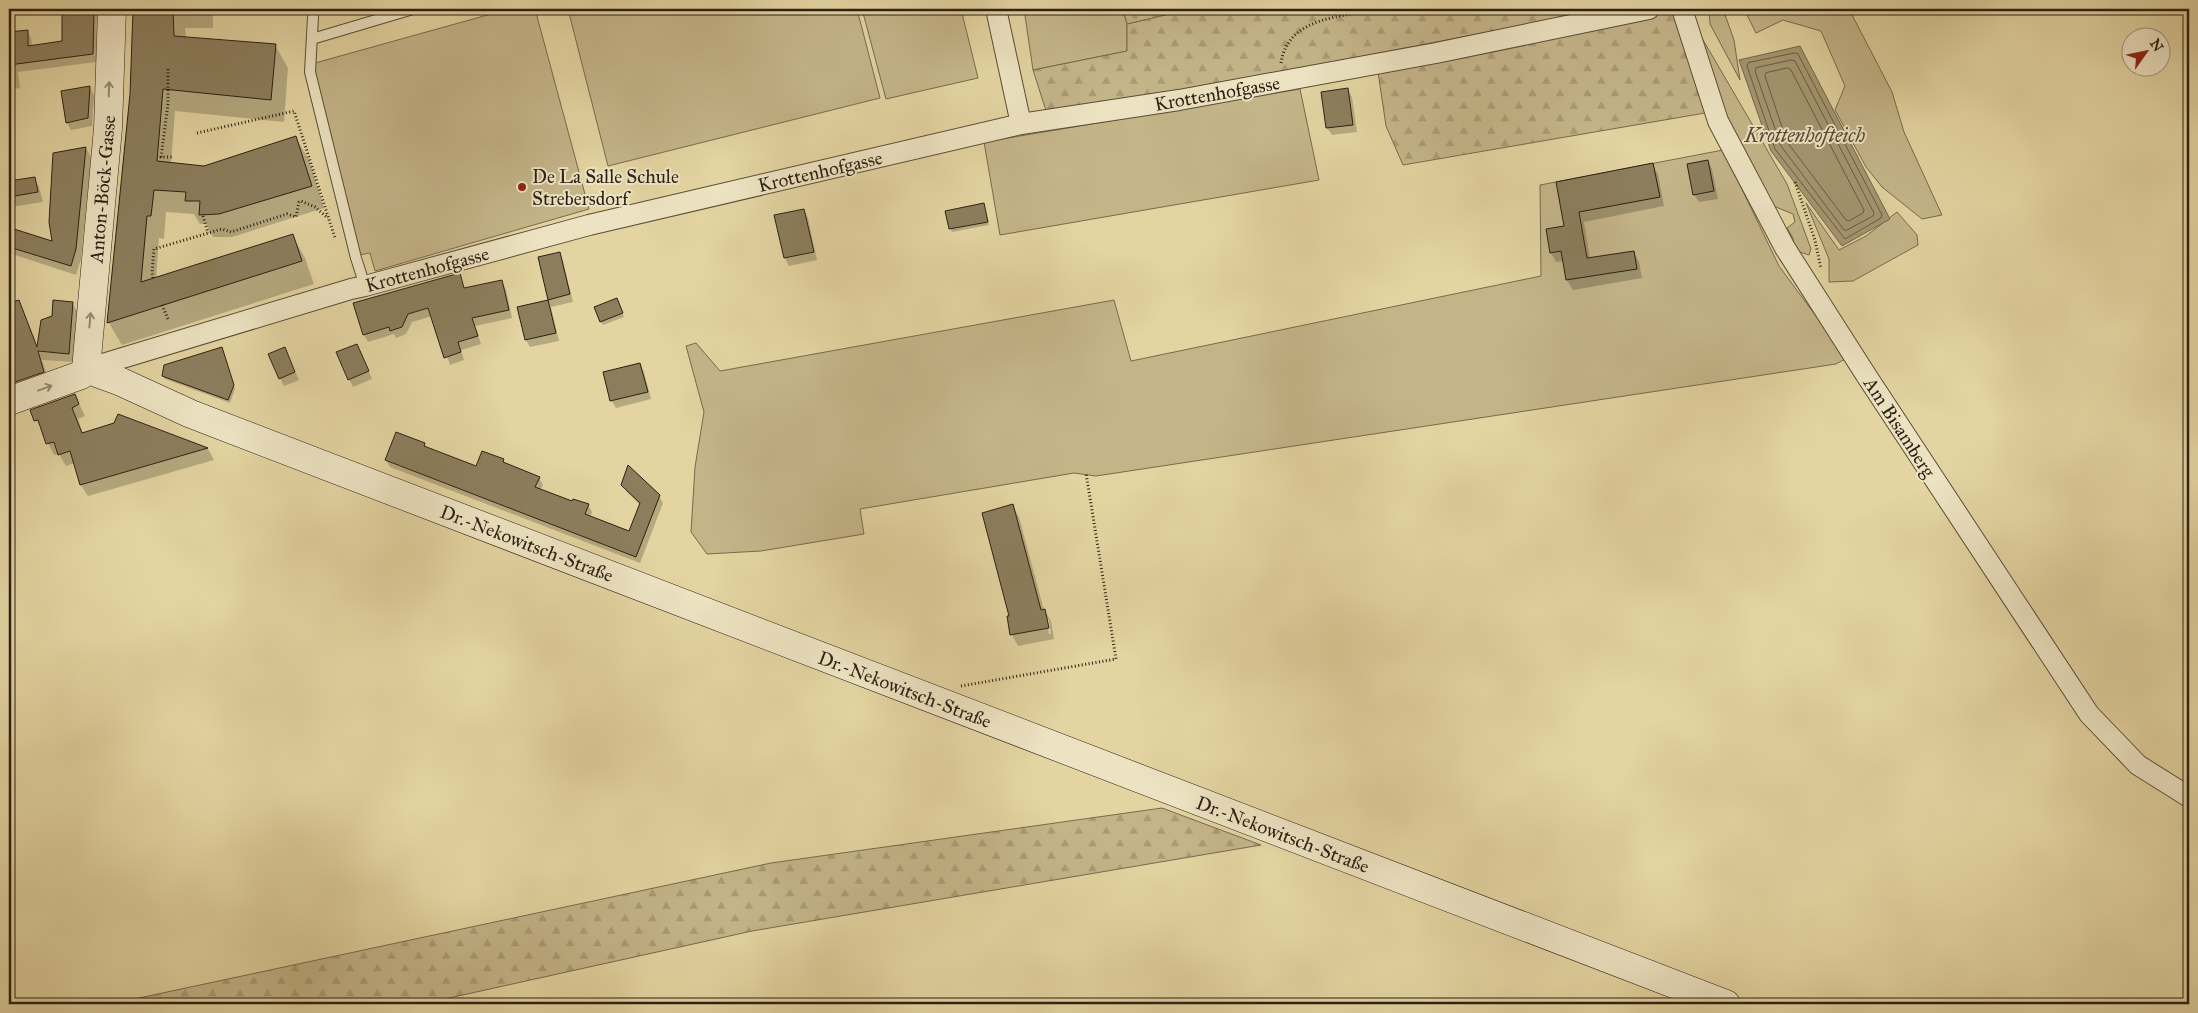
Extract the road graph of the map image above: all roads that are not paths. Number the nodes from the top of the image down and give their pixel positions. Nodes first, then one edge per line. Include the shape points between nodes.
1 (112, 9) edge
2 (412, 9) edge
3 (996, 9) edge
4 (1649, 9) edge
5 (1682, 9) edge
6 (313, 17) dead end
7 (312, 39) junction
8 (1021, 124) junction
9 (365, 286) junction
10 (86, 369) junction
11 (9, 400) edge
12 (2189, 797) edge
13 (1726, 1004) edge

10 -> 1 main road, Anton-Böck-Gasse via 108,128
2 - 7 lane
3 - 8 street
4 - 8 street, Krottenhofgasse via 1436,53 1178,100
5 - 12 street, Am Bisamberg via 1718,121 1785,248 1817,298 2089,714 2138,765
6 - 7 lane
7 - 9 lane via 310,72
8 - 9 street, Krottenhofgasse via 598,223
9 - 10 street, Krottenhofgasse
11 -> 10 main road, Krottenhofgasse via 81,375
10 - 13 main road, Dr.-Nekowitsch-Straße via 219,424

